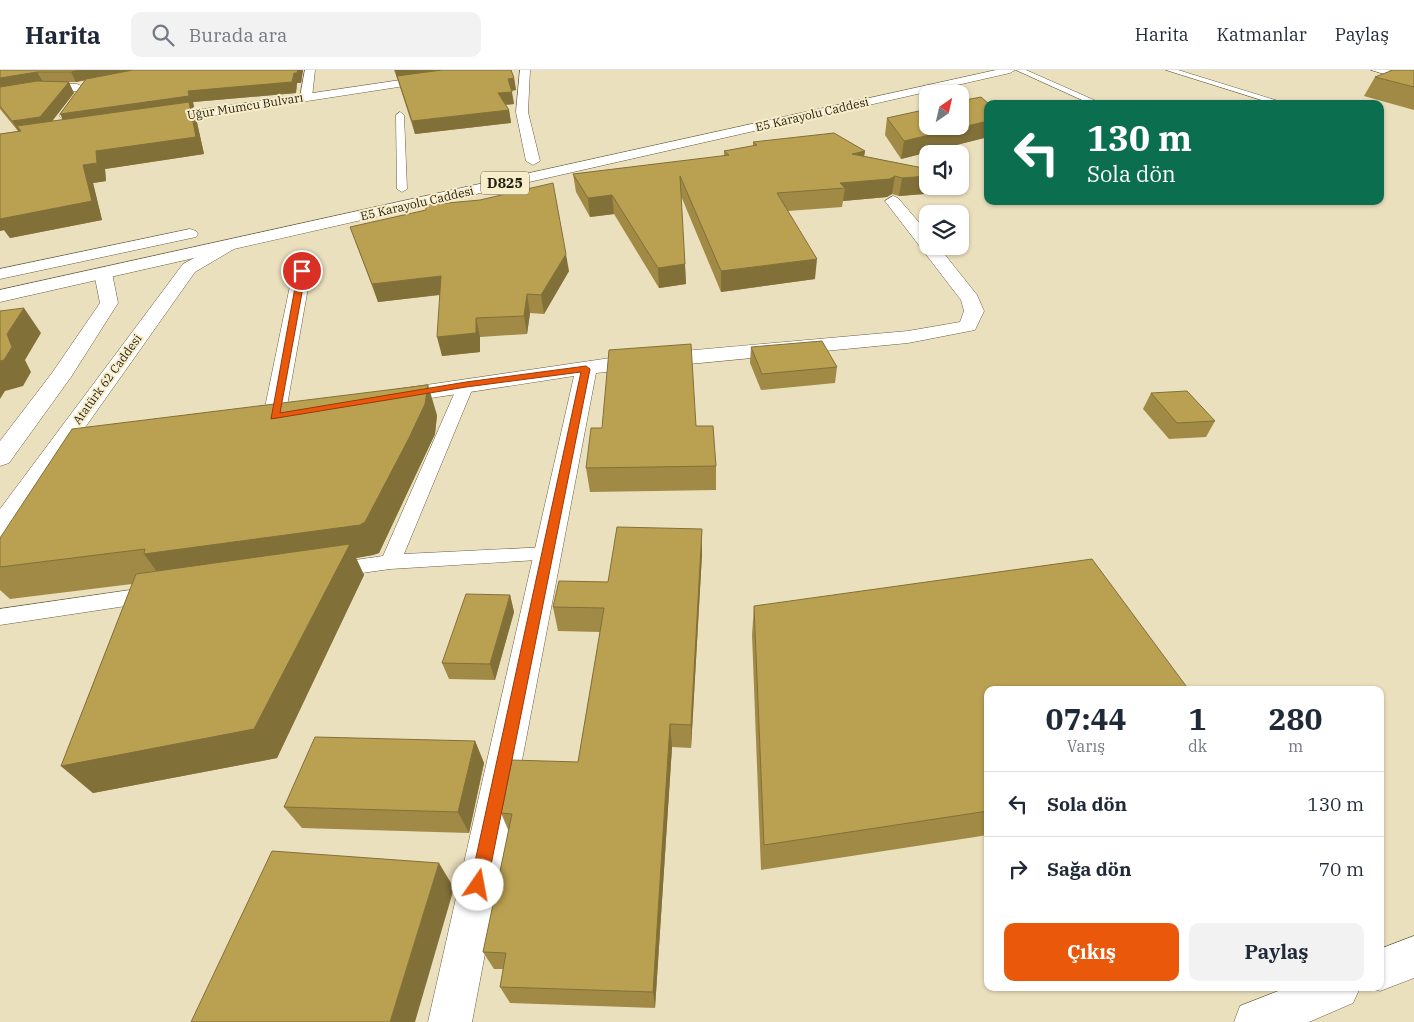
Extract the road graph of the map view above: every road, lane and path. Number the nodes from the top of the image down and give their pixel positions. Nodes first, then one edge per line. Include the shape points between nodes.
1 (310, 70) edge
2 (489, 70) edge
3 (525, 70) edge
4 (965, 70) edge
5 (1010, 70) edge
6 (1020, 70) edge
7 (1170, 70) edge
8 (1376, 70) edge
9 (447, 73) edge
10 (1414, 80) edge
11 (96, 83) edge
12 (78, 86) junction
13 (0, 94) edge
14 (306, 97) junction
15 (1090, 100) edge
16 (1271, 100) edge
17 (400, 115) dead end
18 (143, 122) edge
19 (56, 127) edge
20 (590, 149) dead end
21 (533, 161) dead end
22 (421, 185) dead end
23 (397, 190) joint
24 (893, 201) edge
25 (201, 232) dead end
26 (919, 234) edge
27 (228, 245) junction
28 (936, 255) edge
29 (302, 271) dead end
30 (103, 273) junction
31 (0, 274) edge
32 (0, 296) edge
33 (586, 369) junction
34 (466, 385) junction
35 (370, 401) edge
36 (274, 416) edge
37 (91, 438) edge
38 (62, 441) junction
39 (0, 458) edge
40 (0, 528) edge
41 (547, 554) junction
42 (390, 562) junction
43 (312, 572) edge
44 (168, 592) edge
45 (0, 617) edge
46 (1414, 957) edge
47 (1384, 968) edge
48 (1331, 991) edge
49 (450, 1022) edge
50 (1256, 1022) edge

1 - 14 main road
2 - 9 main road, Uğur Mumcu Bulvarı
3 - 21 main road via 522,112
4 - 20 main road, E5 Karayolu Caddesi
5 - 27 main road, E5 Karayolu Caddesi / D825
6 - 15 lane
7 - 16 lane
8 - 10 main road
9 - 14 main road, Uğur Mumcu Bulvarı
11 - 12 main road
12 - 13 main road
12 - 19 main road via 85,90
14 - 18 main road, Uğur Mumcu Bulvarı
17 - 23 lane
22 - 23 main road, E5 Karayolu Caddesi
24 - 26 main road
25 - 31 main road
27 - 30 main road, E5 Karayolu Caddesi / D825
27 - 38 main road, Atatürk 62 Caddesi via 189,268
28 - 33 main road via 970,299 974,311 968,326 908,337 617,363
29 - 36 main road
30 - 32 main road, E5 Karayolu Caddesi / D825
30 - 39 main road via 110,303
33 - 34 main road
33 - 41 main road
34 - 35 main road
34 - 42 lane
37 - 38 main road
38 - 40 main road, Atatürk 62 Caddesi
41 - 42 lane
41 - 49 main road
42 - 43 lane
44 - 45 lane
46 - 47 main road
48 - 50 main road

